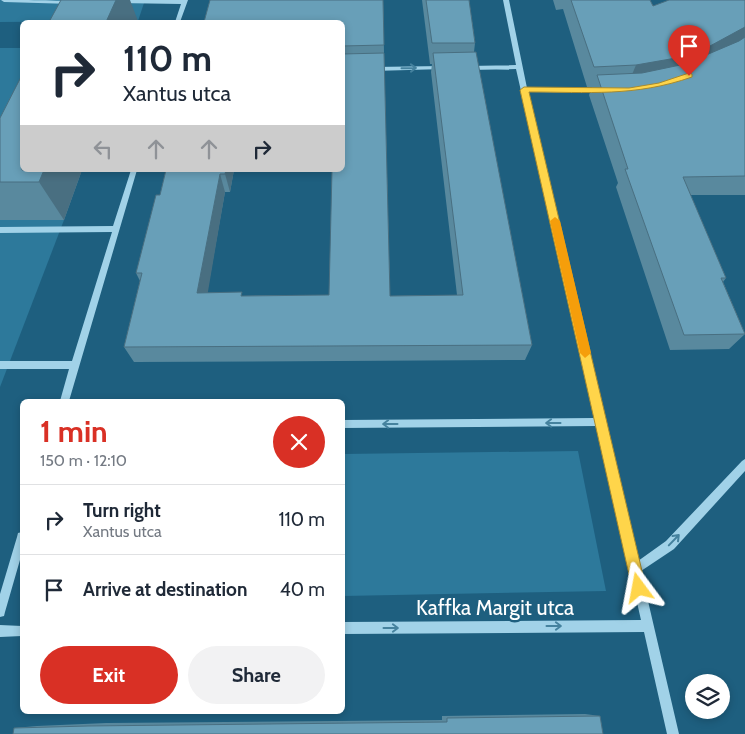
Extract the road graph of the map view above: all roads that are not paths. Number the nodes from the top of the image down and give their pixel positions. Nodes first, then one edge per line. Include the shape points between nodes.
1 (4, 0) edge
2 (506, 0) edge
3 (185, 1) edge
4 (78, 2) edge
5 (117, 2) edge
6 (179, 20) edge
7 (519, 67) junction
8 (450, 68) edge
9 (460, 68) edge
10 (362, 69) edge
11 (524, 90) junction
12 (610, 90) edge
13 (133, 172) edge
14 (116, 229) junction
15 (0, 230) edge
16 (0, 365) edge
17 (75, 365) junction
18 (65, 399) edge
19 (601, 422) junction
20 (345, 424) edge
21 (745, 464) edge
22 (20, 544) edge
23 (635, 569) junction
24 (0, 612) edge
25 (648, 626) junction
26 (345, 628) edge
27 (0, 631) edge
28 (20, 631) edge
29 (673, 734) edge

1 - 4 street
2 - 7 street
3 - 5 street
3 - 6 street
7 - 9 street
7 - 11 street
10 -> 8 street
11 - 12 street
11 - 19 street
13 - 14 street
14 - 15 street
14 - 17 street
16 - 17 street
17 - 18 street
19 -> 20 street
19 - 23 street
23 -> 21 street via 670,545
22 - 24 street
23 - 25 street
26 -> 25 street, Kaffka Margit utca
25 - 29 street
27 - 28 street

